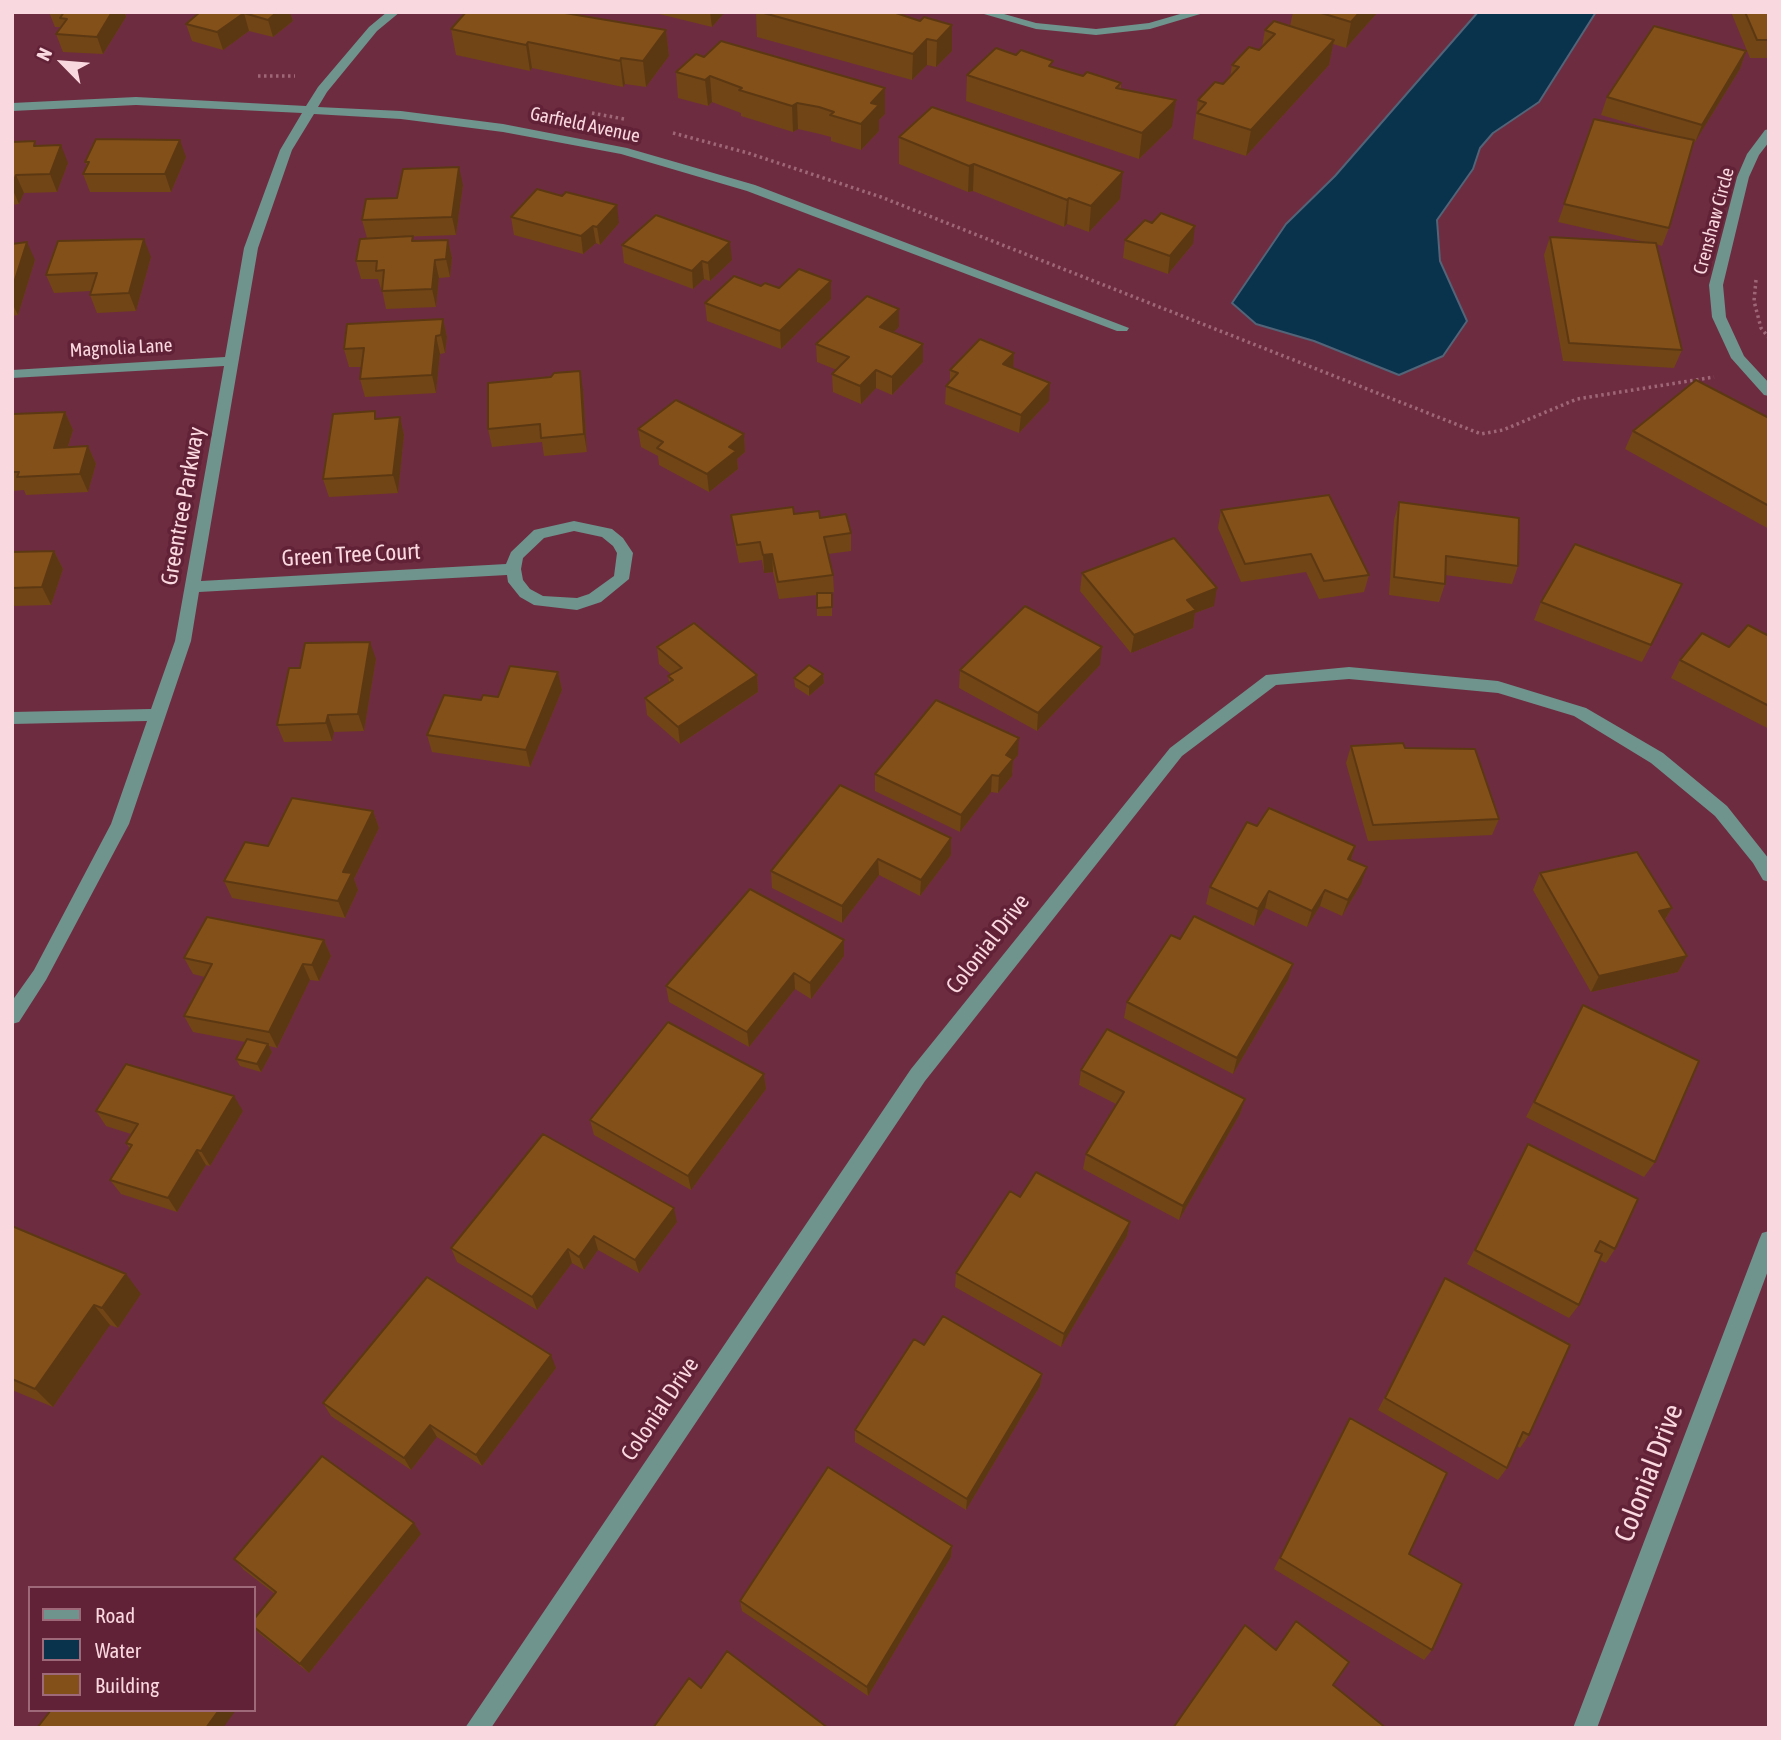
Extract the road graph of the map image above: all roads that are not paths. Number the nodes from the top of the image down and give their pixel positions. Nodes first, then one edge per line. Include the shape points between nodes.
1 (394, 12) edge
2 (983, 12) edge
3 (1201, 12) edge
4 (12, 107) edge
5 (310, 110) junction
6 (1769, 133) edge
7 (1122, 328) dead end
8 (231, 361) junction
9 (12, 373) edge
10 (1769, 392) edge
11 (513, 569) junction
12 (192, 587) junction
13 (158, 715) junction
14 (12, 718) edge
15 (1764, 856) edge
16 (1769, 875) edge
17 (12, 1016) edge
18 (1769, 1240) edge
19 (477, 1728) edge
20 (1585, 1728) edge

1 - 5 street, Greentree Parkway via 373,29
2 - 3 street via 1036,26 1096,32 1150,26
4 - 5 street, Garfield Avenue via 136,101
5 - 7 street, Garfield Avenue via 503,128 623,151 751,188
5 - 8 street, Greentree Parkway via 286,150 251,248
6 - 10 street, Crenshaw Circle via 1743,177 1716,285 1719,317 1738,358
8 - 9 street, Magnolia Lane
8 - 12 street, Greentree Parkway
11 - 11 street via 525,593 540,601 577,604 595,598 621,579 625,553 607,533 575,526 556,528 525,544
11 - 12 street, Green Tree Court
12 - 13 street, Greentree Parkway via 183,642
13 - 14 street
13 - 17 street, Greentree Parkway via 120,824 40,975
15 - 16 street, Colonial Drive
15 - 19 street, Colonial Drive via 1721,811 1657,758 1580,712 1498,687 1349,673 1272,679 1176,752 918,1075
18 - 20 street, Colonial Drive

